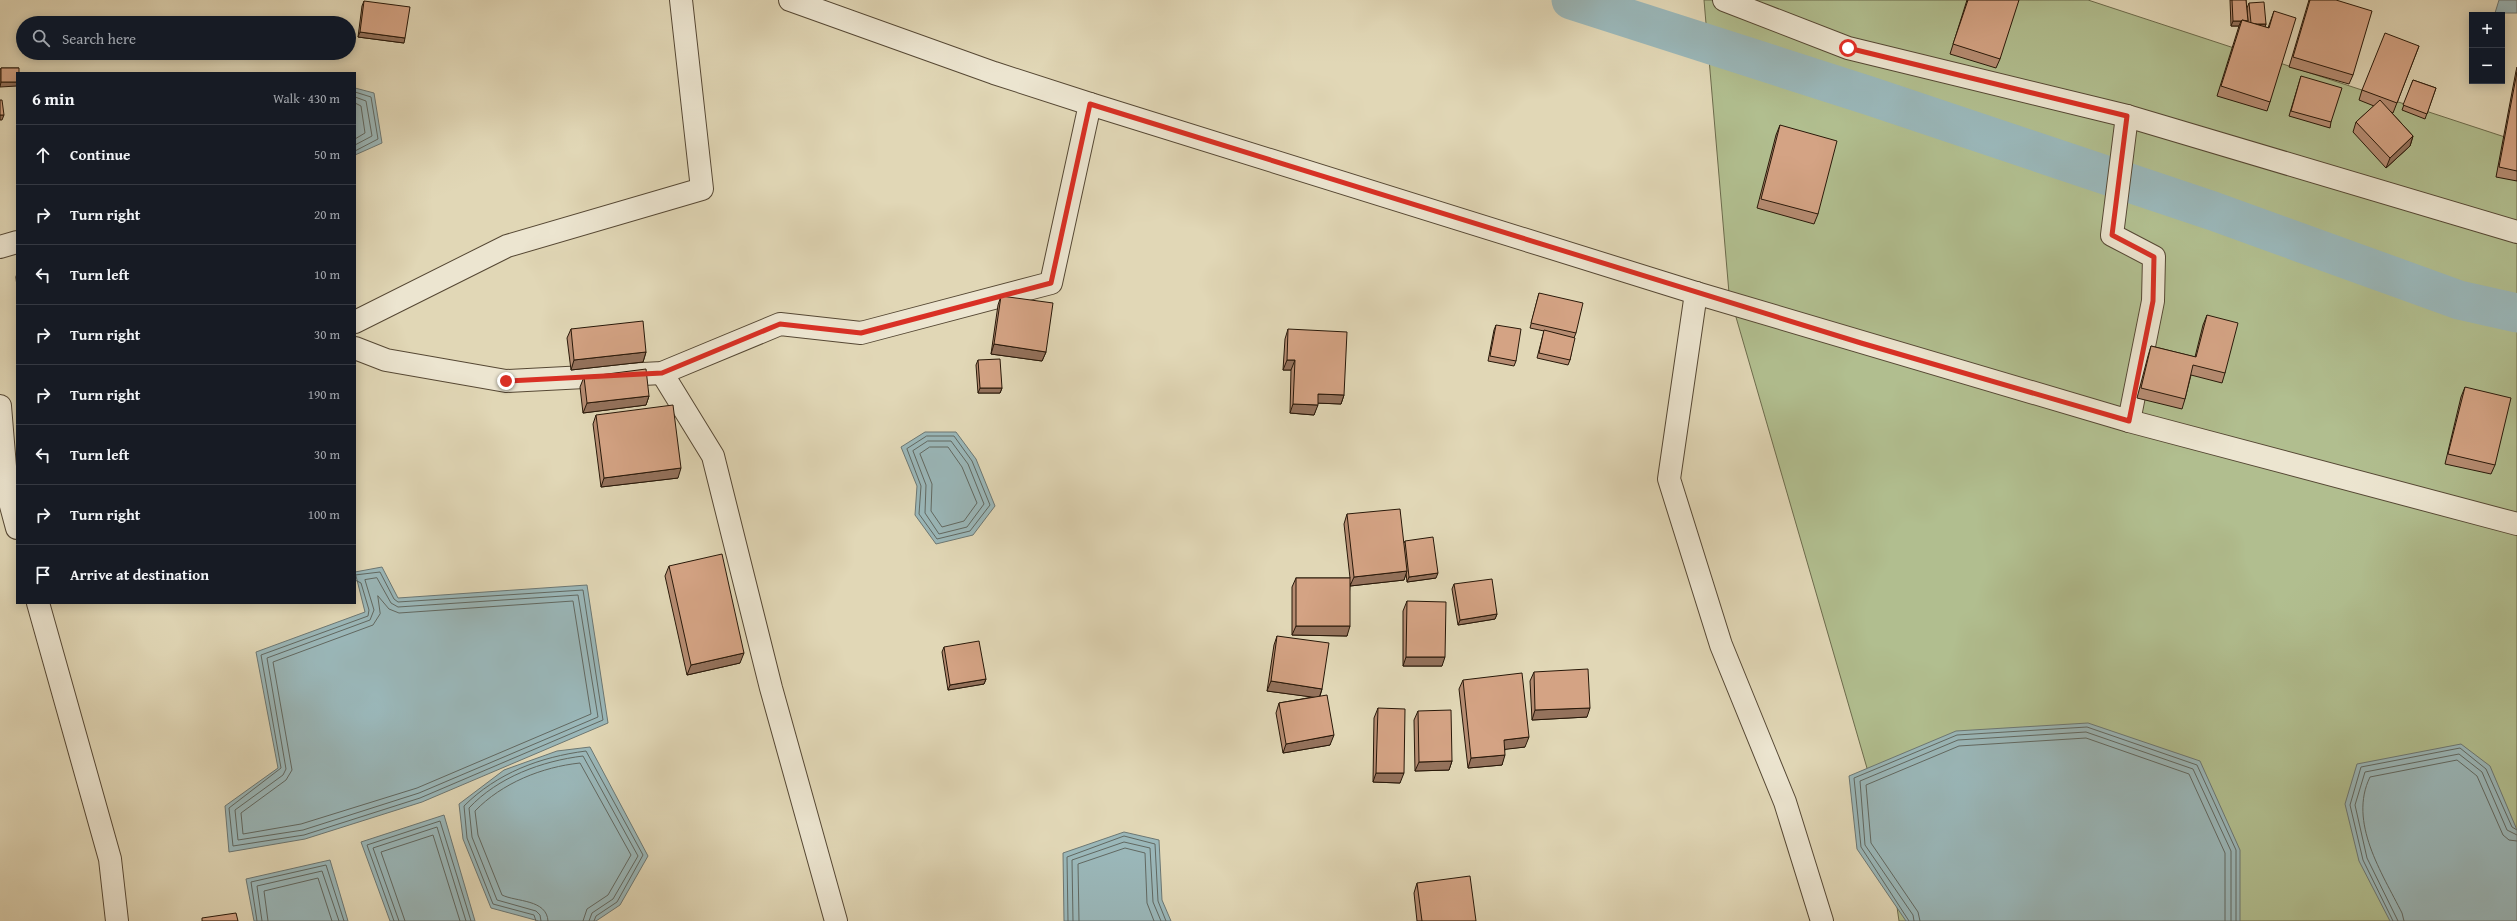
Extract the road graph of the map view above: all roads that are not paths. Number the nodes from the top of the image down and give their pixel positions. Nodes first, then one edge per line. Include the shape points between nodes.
1 (681, 0) edge
2 (790, 0) edge
3 (1724, 0) edge
4 (1090, 104) junction
5 (2127, 116) junction
6 (2517, 232) edge
7 (16, 242) edge
8 (0, 247) edge
9 (1696, 293) junction
10 (356, 322) edge
11 (356, 348) edge
12 (662, 373) junction
13 (0, 406) edge
14 (2129, 421) junction
15 (12, 488) edge
16 (16, 520) edge
17 (2517, 524) edge
18 (38, 604) edge
19 (117, 921) edge
20 (836, 921) edge
21 (1822, 921) edge

1 - 10 street via 702,189 507,246
2 - 4 street via 994,74
3 - 5 street via 1848,48
4 - 9 street
4 - 12 street via 1051,283 861,333 780,324
5 - 6 street
5 - 14 street via 2112,235 2154,257 2153,301
7 - 8 street
9 - 14 street
9 - 21 street via 1669,478 1721,645 1785,802
11 - 12 street via 386,360 506,381
12 - 20 street via 713,456 771,688
13 - 15 street
14 - 17 street
15 - 16 street
18 - 19 street via 110,859

